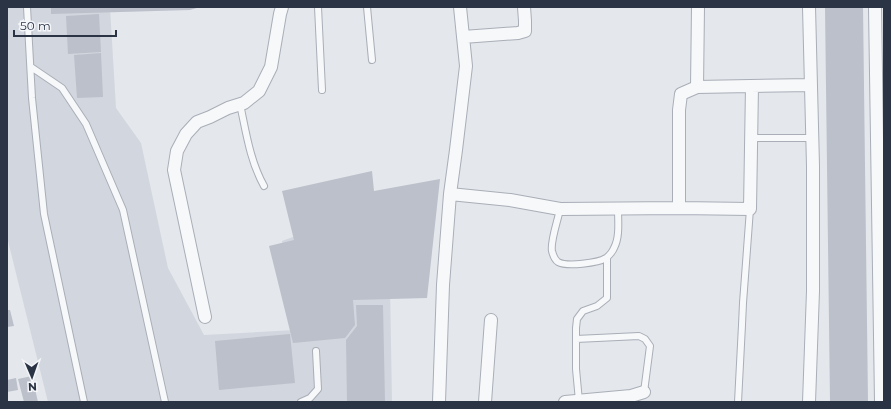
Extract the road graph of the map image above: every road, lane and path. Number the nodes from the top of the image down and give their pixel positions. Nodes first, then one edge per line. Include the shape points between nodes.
1 (27, 7) edge
2 (282, 7) edge
3 (318, 7) edge
4 (368, 7) edge
5 (460, 7) edge
6 (524, 7) edge
7 (698, 7) edge
8 (809, 7) edge
9 (875, 7) edge
10 (880, 20) edge
11 (463, 37) junction
12 (372, 60) dead end
13 (31, 67) junction
14 (811, 85) junction
15 (752, 86) junction
16 (697, 87) junction
17 (322, 90) dead end
18 (240, 104) junction
19 (880, 119) edge
20 (752, 138) junction
21 (812, 138) junction
22 (264, 186) dead end
23 (450, 194) junction
24 (679, 208) junction
25 (560, 209) junction
26 (618, 209) junction
27 (750, 209) junction
28 (881, 212) edge
29 (607, 258) junction
30 (882, 305) edge
31 (206, 317) dead end
32 (490, 320) dead end
33 (576, 339) junction
34 (316, 351) dead end
35 (644, 392) joint
36 (580, 401) edge
37 (84, 402) edge
38 (165, 402) edge
39 (301, 402) edge
40 (439, 402) edge
41 (485, 402) edge
42 (565, 402) edge
43 (738, 402) edge
44 (809, 402) edge
45 (881, 402) edge

1 - 13 lane
2 - 18 street via 271,66 259,91
3 - 17 lane
4 - 12 lane
5 - 11 street
6 - 11 street via 525,31 518,34
7 - 16 street
8 - 14 street
9 - 10 street
10 - 19 street
11 - 23 street via 466,66
13 - 37 lane via 44,214
13 - 38 lane via 62,88 86,124 123,210
14 - 15 street
14 - 21 street
15 - 16 street
15 - 20 street
16 - 24 street via 681,94
18 - 22 lane via 253,163
18 - 31 street via 197,122 186,134 177,151 175,163 174,170
19 - 28 street
20 - 21 lane
20 - 27 street
21 - 44 street via 814,291
23 - 25 street via 510,200
23 - 40 street via 443,285
24 - 26 street
24 - 27 street
25 - 26 street
25 - 29 lane via 552,242 554,257 558,262 597,262
26 - 29 lane via 617,238 614,249
27 - 43 lane via 742,303
28 - 30 street
29 - 33 lane via 607,298 597,306 583,311 578,319
30 - 45 street
32 - 41 street
33 - 35 lane via 639,336 645,339 650,346
33 - 36 lane
34 - 39 lane via 318,389 310,398
35 - 36 street via 632,396
36 - 42 street

